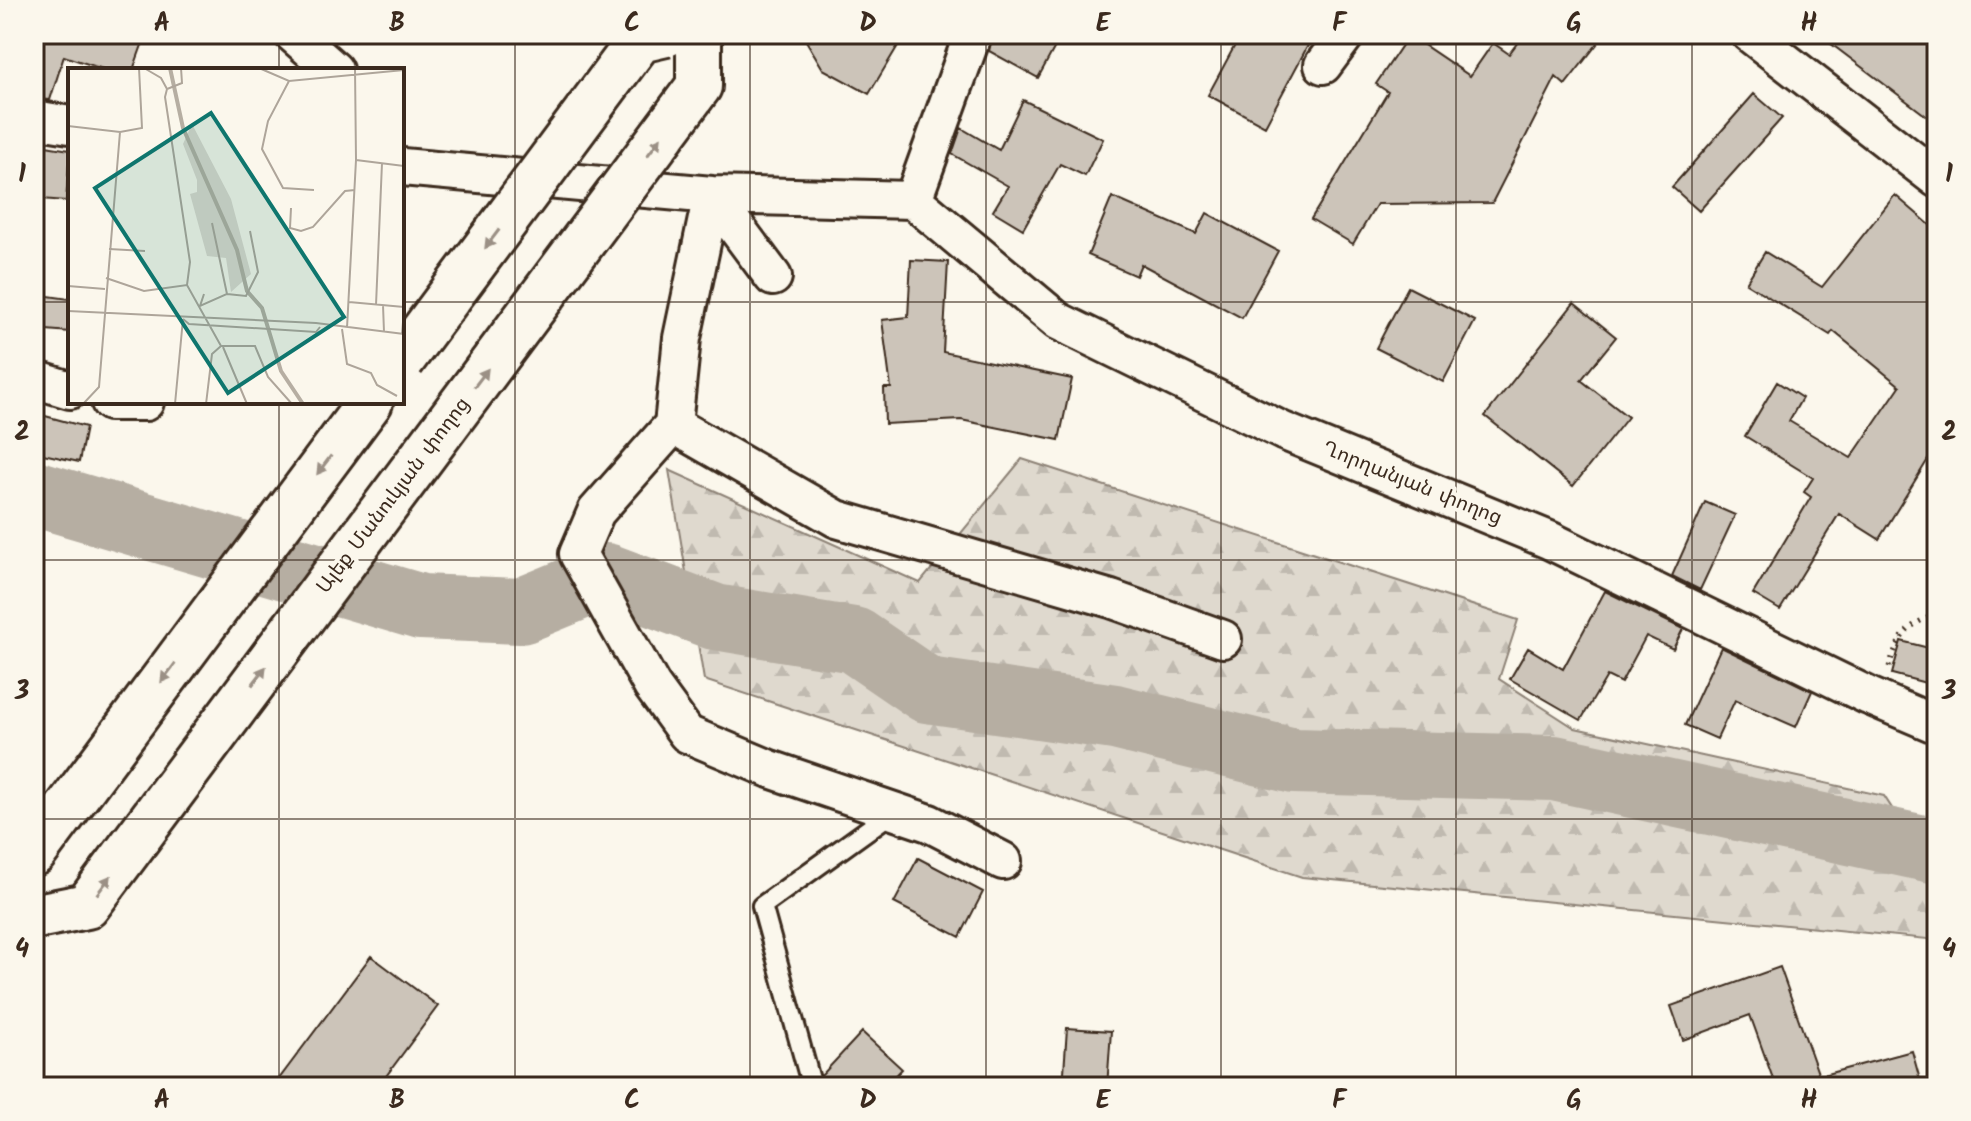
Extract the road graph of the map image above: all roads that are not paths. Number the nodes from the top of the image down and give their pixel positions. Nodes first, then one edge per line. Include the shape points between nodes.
1 (293, 34) edge
2 (666, 34) edge
3 (699, 34) edge
4 (973, 34) edge
5 (1346, 34) edge
6 (1750, 34) edge
7 (1323, 65) dead end
8 (332, 68) edge
9 (34, 119) edge
10 (68, 125) edge
11 (404, 167) edge
12 (1937, 179) edge
13 (712, 195) junction
14 (913, 200) junction
15 (773, 277) dead end
16 (404, 357) edge
17 (34, 379) edge
18 (68, 389) edge
19 (369, 404) edge
20 (673, 425) junction
21 (1223, 639) dead end
22 (1937, 725) edge
23 (894, 811) junction
24 (34, 853) edge
25 (1003, 861) dead end
26 (35, 913) edge
27 (812, 1087) edge

1 - 8 street
2 -> 16 main road, bridge via 640,40
26 -> 3 main road, Ալեք Մանուկյան փողոց, bridge via 87,906 699,86
4 - 14 street
5 - 7 street
6 - 12 street
9 - 10 street
11 - 13 street
13 - 14 street
13 - 15 street
13 - 20 street via 682,338
14 - 22 street, Ղորղանյան փողոց via 1058,321 1283,431 1549,540
17 - 18 street
19 -> 24 main road
20 - 21 street via 837,519 1111,599
20 - 23 street via 596,512 578,554 652,686 687,734
23 - 25 street
23 - 27 lane via 762,906

